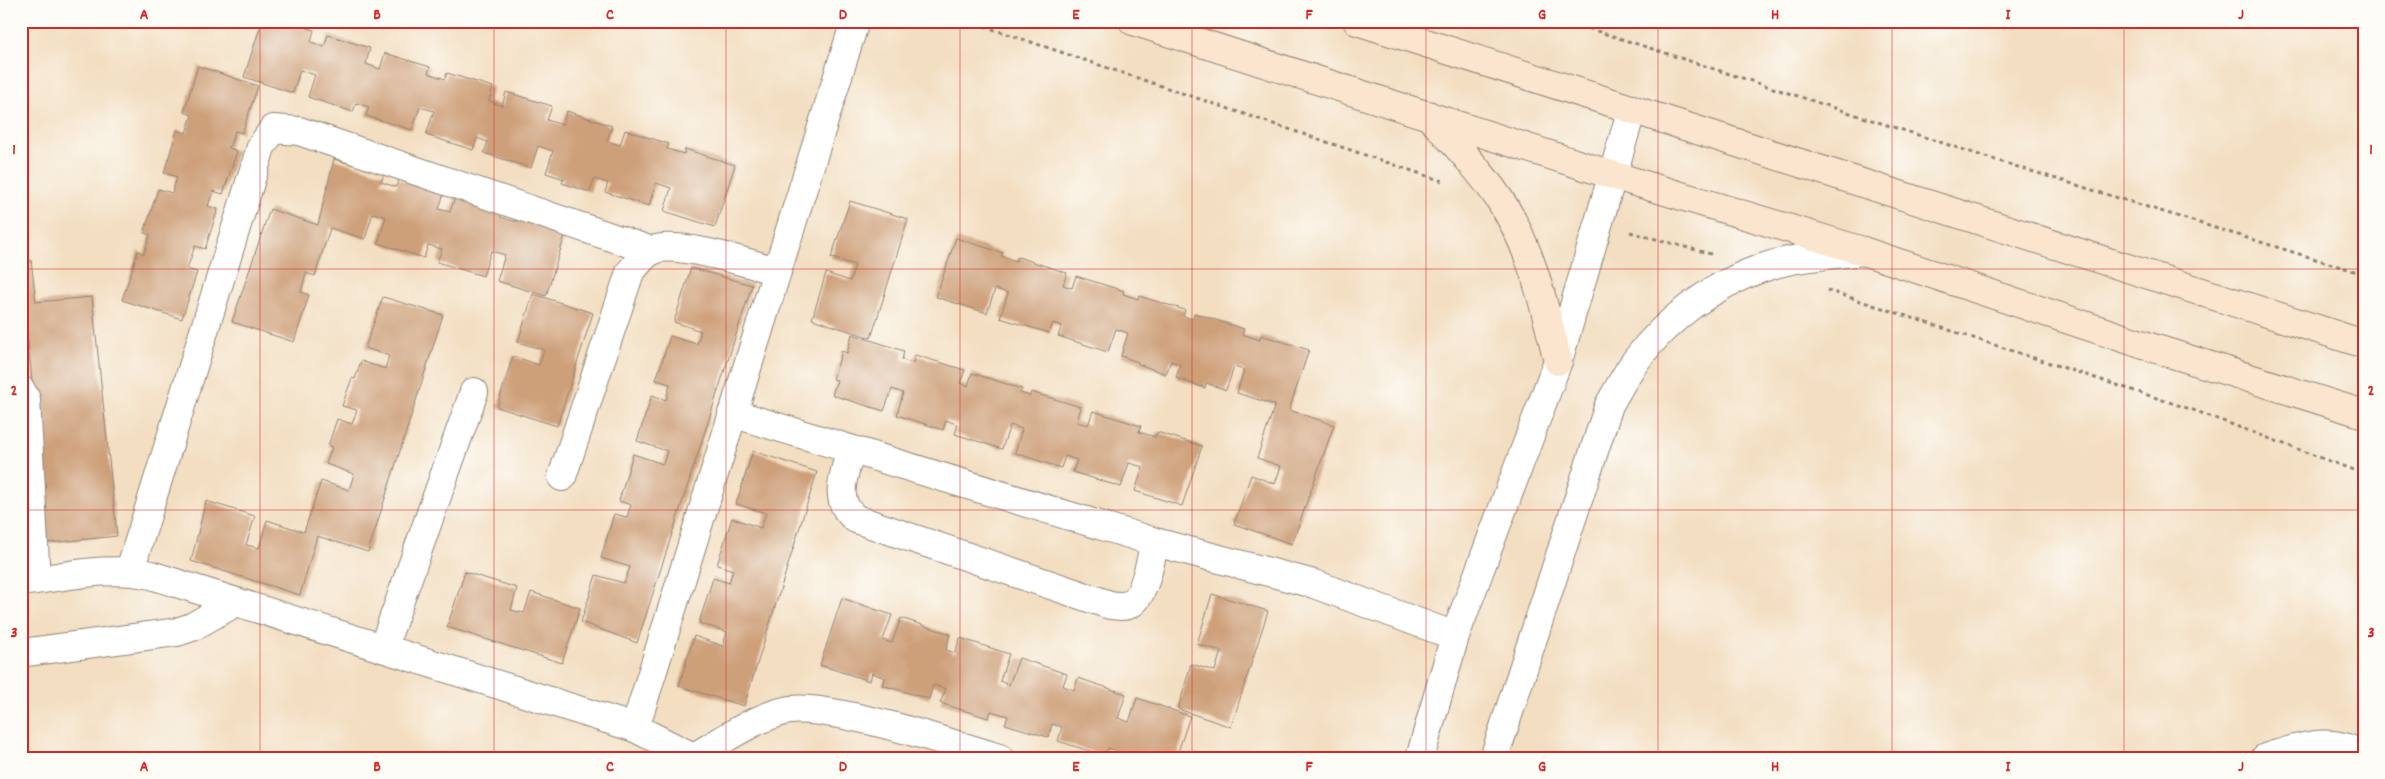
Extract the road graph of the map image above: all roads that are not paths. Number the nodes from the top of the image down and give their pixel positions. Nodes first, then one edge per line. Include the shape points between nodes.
1 (855, 21) edge
2 (1133, 21) edge
3 (1357, 21) edge
4 (1632, 109) junction
5 (1427, 114) junction
6 (1612, 175) junction
7 (652, 251) junction
8 (1863, 252) junction
9 (778, 271) junction
10 (2364, 344) edge
11 (1558, 361) junction
12 (21, 390) edge
13 (474, 392) dead end
14 (732, 413) junction
15 (2364, 414) edge
16 (850, 449) junction
17 (562, 477) dead end
18 (1155, 542) junction
19 (130, 570) junction
20 (28, 581) edge
21 (236, 602) junction
22 (1454, 636) junction
23 (383, 648) junction
24 (21, 653) edge
25 (634, 728) junction
26 (2364, 756) edge
27 (695, 757) edge
28 (998, 758) edge
29 (1420, 758) edge
30 (1494, 758) edge
31 (2265, 758) edge

1 - 9 street
2 - 5 main road
3 - 4 main road
4 - 6 street
4 - 10 main road
5 - 6 main road
5 - 11 main road via 1500,201 1526,251
6 - 8 main road
6 - 11 street
7 - 9 street via 682,248
7 - 17 street via 630,272
7 - 19 street via 299,132 273,129 261,146
8 - 15 main road
8 - 30 street via 1813,257 1762,268 1714,290 1671,321 1636,360 1609,405
9 - 14 street
11 - 22 street
12 - 20 street via 26,399
13 - 23 street
14 - 16 street
14 - 25 street
16 - 18 street
16 - 18 street via 841,495 847,512 856,518 1110,605 1131,604 1140,596
18 - 22 street via 1314,584
19 - 20 street
19 - 21 street
21 - 23 street
21 - 24 street via 177,632
22 - 29 street
23 - 25 street
25 - 27 street
26 - 31 street via 2350,747 2327,744 2300,747
27 - 28 street via 757,721 790,710 861,718

